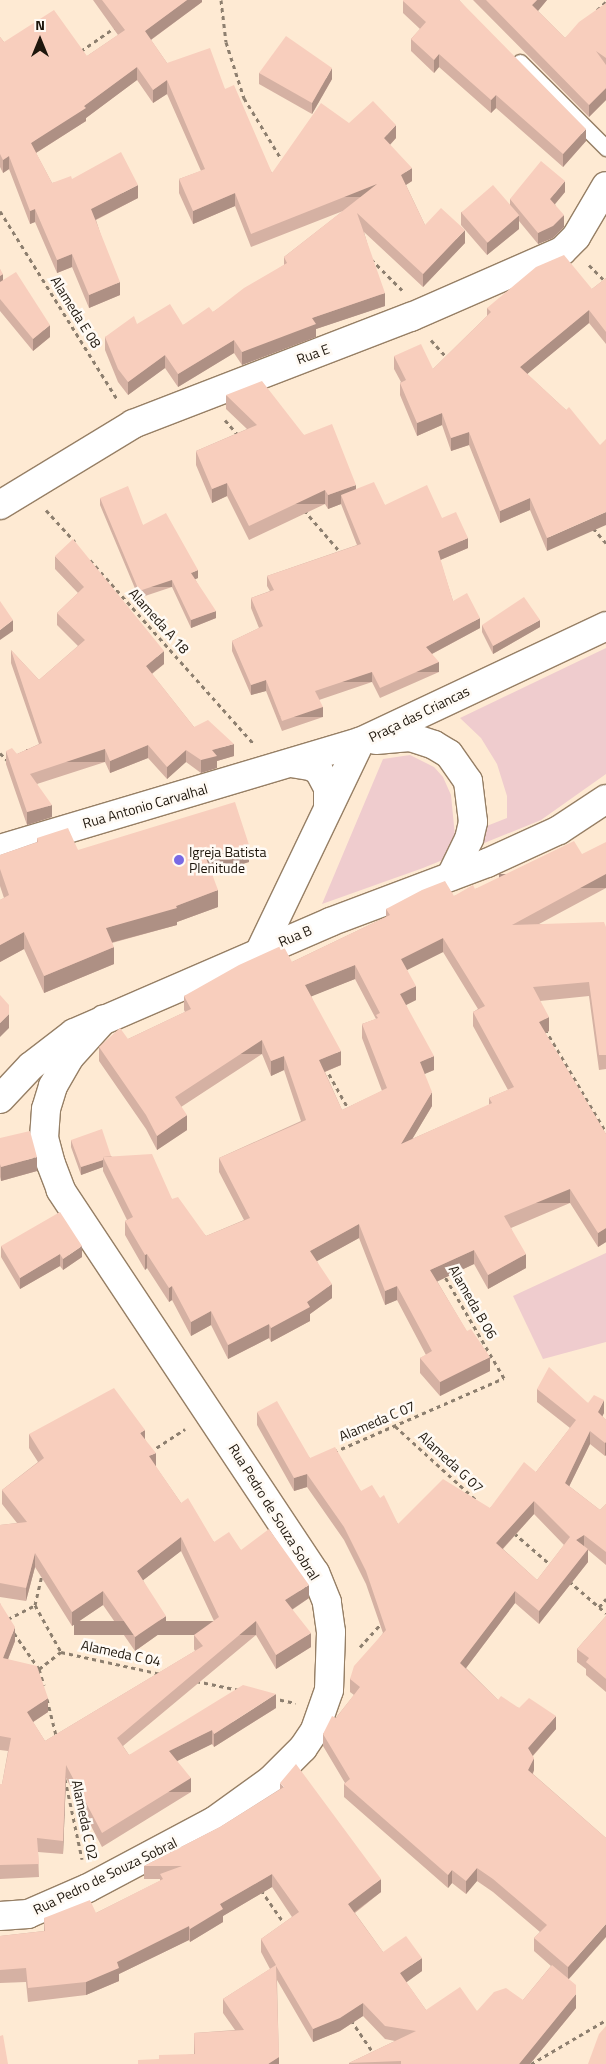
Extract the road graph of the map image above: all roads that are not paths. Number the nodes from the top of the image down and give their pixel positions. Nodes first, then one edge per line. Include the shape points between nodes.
1 (509, 51) edge
2 (606, 148) edge
3 (606, 186) edge
4 (0, 505) edge
5 (606, 626) edge
6 (360, 742) junction
7 (283, 766) junction
8 (606, 799) edge
9 (328, 808) junction
10 (0, 849) edge
11 (451, 876) junction
12 (260, 951) junction
13 (104, 1019) junction
14 (0, 1099) edge
15 (0, 1916) edge

1 - 2 lane
3 - 4 street, Rua E via 576,237 562,251 418,314 133,424
5 - 6 street, Praça das Criancas
6 - 7 street, Rua Antonio Carvalhal
6 - 9 street, Praça das Criancas
6 - 11 street via 410,737 449,754 460,767 468,781 472,822 469,839
7 - 9 street, Rua Antonio Carvalhal via 311,766 319,770 328,788
7 - 10 street, Rua Antonio Carvalhal
8 - 11 street, Rua B via 559,830
9 - 12 street, Praça das Criancas
11 - 12 street, Rua B
12 - 13 street, Rua B
13 - 14 street, Rua B via 51,1049
13 - 15 street, Rua Pedro de Souza Sobral via 69,1058 53,1086 46,1109 44,1138 50,1164 61,1190 315,1572 327,1602 331,1632 330,1680 323,1709 303,1748 271,1780 214,1822 88,1888 28,1914

